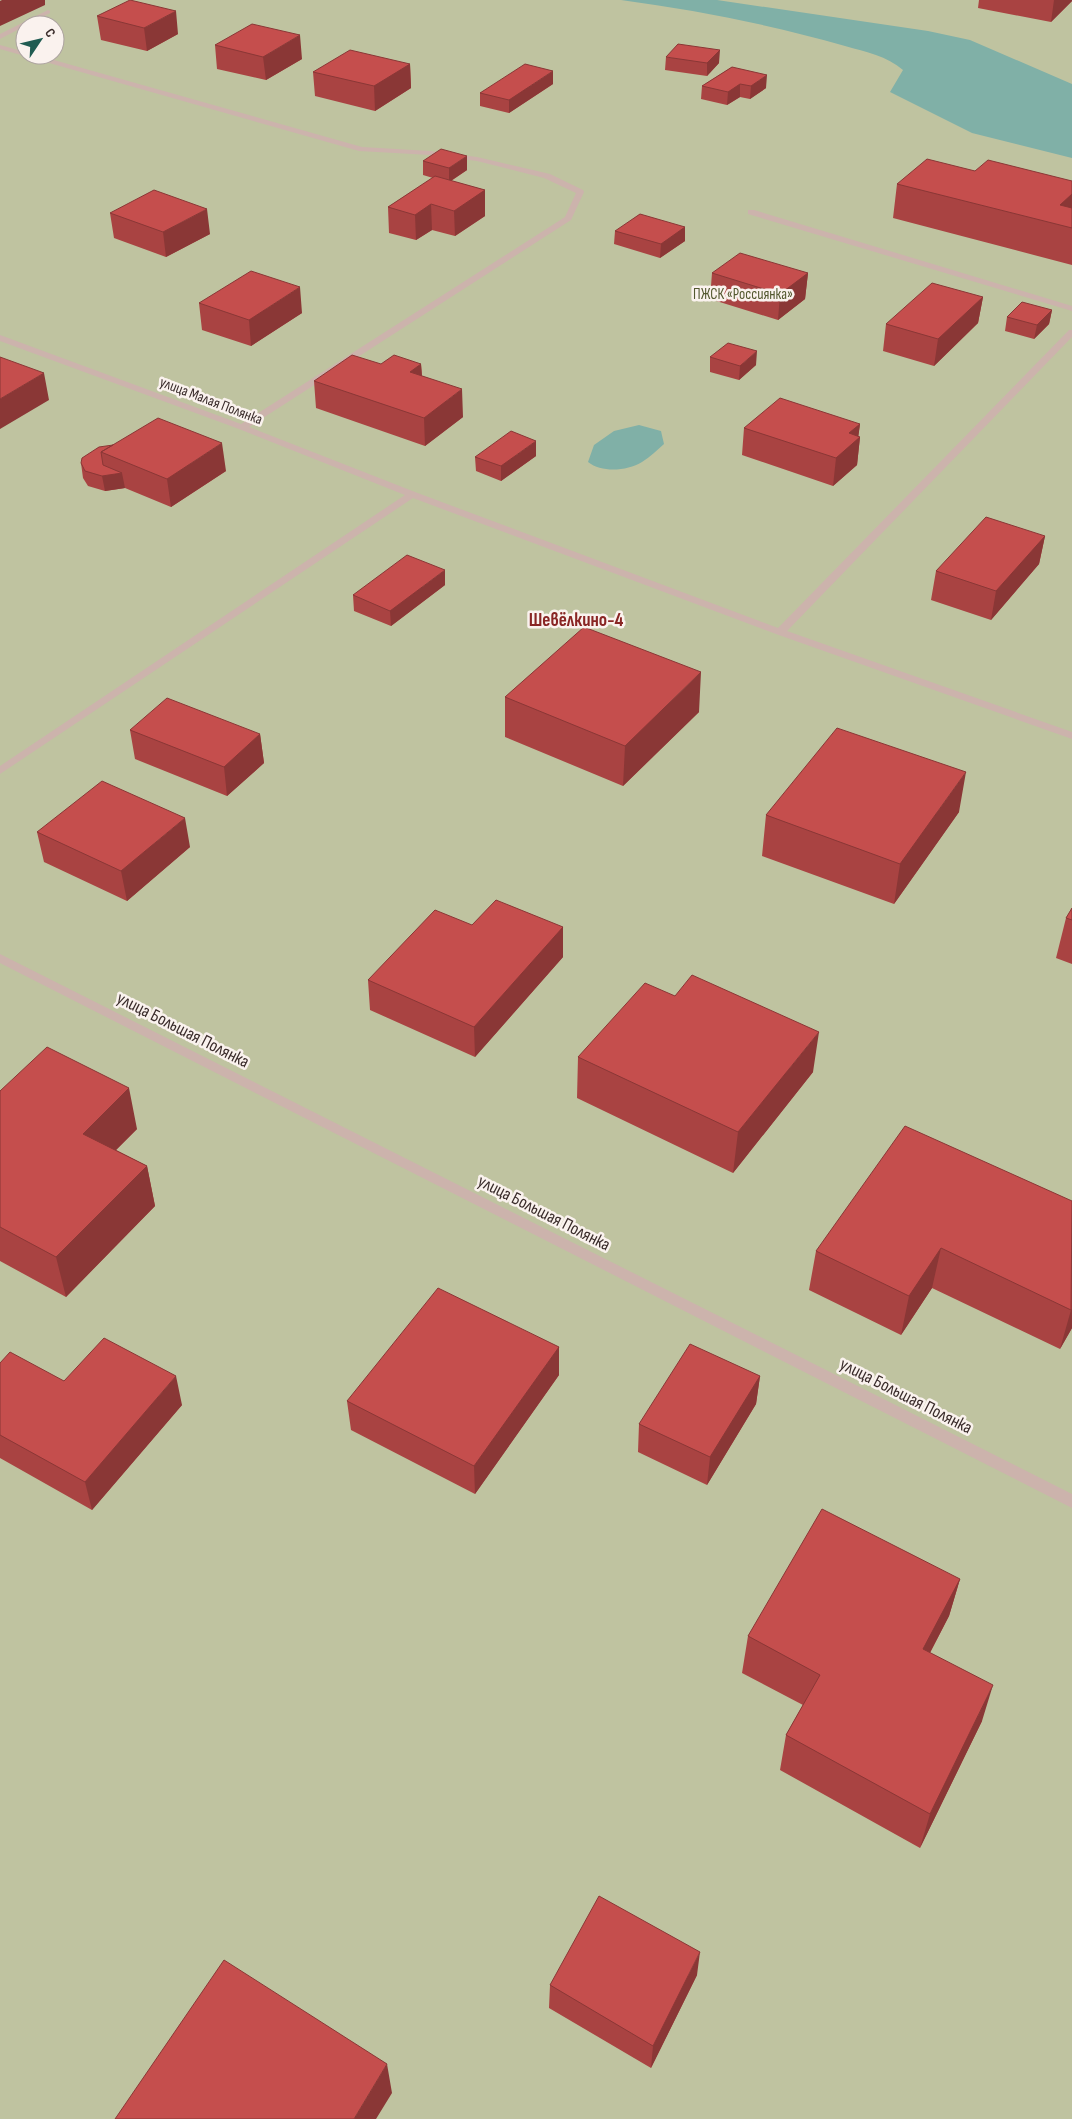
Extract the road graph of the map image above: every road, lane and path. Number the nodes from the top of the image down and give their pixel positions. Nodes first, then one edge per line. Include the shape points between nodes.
1 (48, 12) dead end
2 (0, 37) edge
3 (0, 47) edge
4 (15, 51) edge
5 (64, 65) edge
6 (751, 212) dead end
7 (1072, 309) edge
8 (1072, 332) edge
9 (0, 338) edge
10 (242, 427) junction
11 (412, 494) junction
12 (780, 632) junction
13 (1072, 736) edge
14 (0, 771) edge
15 (0, 958) edge
16 (1072, 1501) edge

1 - 2 street
3 - 4 street
5 - 10 street via 362,149 477,159 546,176 580,192 568,218
6 - 7 street
8 - 12 street
9 - 10 street, улица Малая Полянка
10 - 11 street, улица Малая Полянка
11 - 12 street, улица Малая Полянка
11 - 14 street
12 - 13 street, улица Малая Полянка
15 - 16 street, улица Большая Полянка

